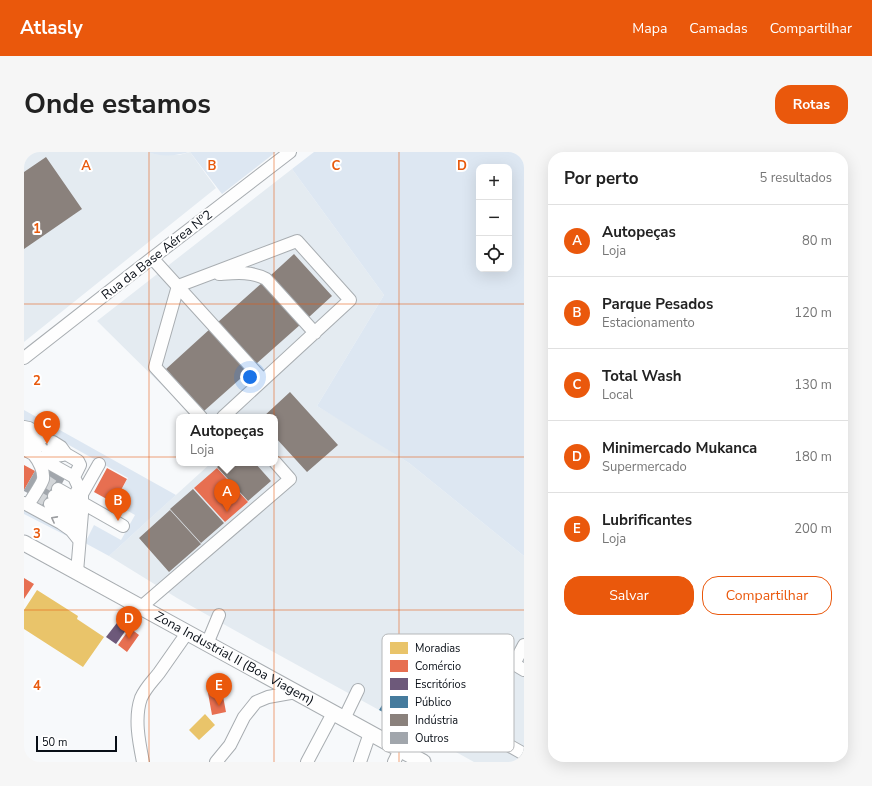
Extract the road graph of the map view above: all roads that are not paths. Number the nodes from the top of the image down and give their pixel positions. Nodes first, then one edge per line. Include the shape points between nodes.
1 (290, 152) edge
2 (152, 258) junction
3 (208, 275) junction
4 (178, 286) junction
5 (315, 333) junction
6 (24, 358) edge
7 (263, 380) junction
8 (198, 414) edge
9 (226, 414) edge
10 (24, 427) edge
11 (24, 436) edge
12 (41, 447) edge
13 (99, 464) dead end
14 (278, 465) edge
15 (60, 490) junction
16 (26, 504) edge
17 (82, 508) junction
18 (123, 526) dead end
19 (79, 540) junction
20 (24, 543) edge
21 (77, 572) junction
22 (141, 607) junction
23 (219, 615) dead end
24 (187, 633) junction
25 (207, 644) junction
26 (524, 645) edge
27 (524, 670) edge
28 (358, 690) dead end
29 (296, 692) junction
30 (339, 716) junction
31 (370, 733) junction
32 (138, 736) junction
33 (382, 743) edge
34 (514, 748) edge
35 (524, 754) edge
36 (397, 756) edge
37 (136, 762) edge
38 (143, 762) edge
39 (150, 762) edge
40 (216, 762) edge
41 (307, 762) edge
42 (360, 762) edge
43 (423, 762) edge

1 - 2 street, Rua da Base Aérea Nº2
2 - 4 street
2 - 6 street, Rua da Base Aérea Nº2
3 - 4 street
3 - 5 street via 260,275
3 - 5 street via 297,241 350,300
4 - 7 street
4 - 8 street via 155,367
5 - 7 street
7 - 9 street
10 - 12 street via 29,428
11 - 12 street
12 - 15 street
12 - 15 street via 56,455 66,454 80,465
12 - 16 street via 39,461 45,471 43,479
13 - 17 street
14 - 22 street via 290,479
15 - 17 street
15 - 17 street
15 - 17 street
19 -> 16 street via 61,523
17 - 18 street
17 - 19 street
19 - 21 street
20 - 21 main road, Zona Industrial II (Boa Viagem)
21 - 22 main road, Zona Industrial II (Boa Viagem)
22 - 24 main road, Zona Industrial II (Boa Viagem)
23 - 25 street
24 - 25 main road, Zona Industrial II (Boa Viagem)
24 - 32 street via 141,699 138,711
25 - 29 main road, Zona Industrial II (Boa Viagem)
26 - 27 street via 514,664
28 - 30 street
29 - 30 main road, Zona Industrial II (Boa Viagem)
29 - 40 street via 256,702 244,717 230,745
30 - 31 main road, Zona Industrial II (Boa Viagem)
30 - 41 street
31 - 33 main road, Zona Industrial II (Boa Viagem)
31 - 42 street
32 - 37 street
32 - 38 street
32 - 39 street via 143,754
34 - 35 street
36 - 43 main road, Zona Industrial II (Boa Viagem)

